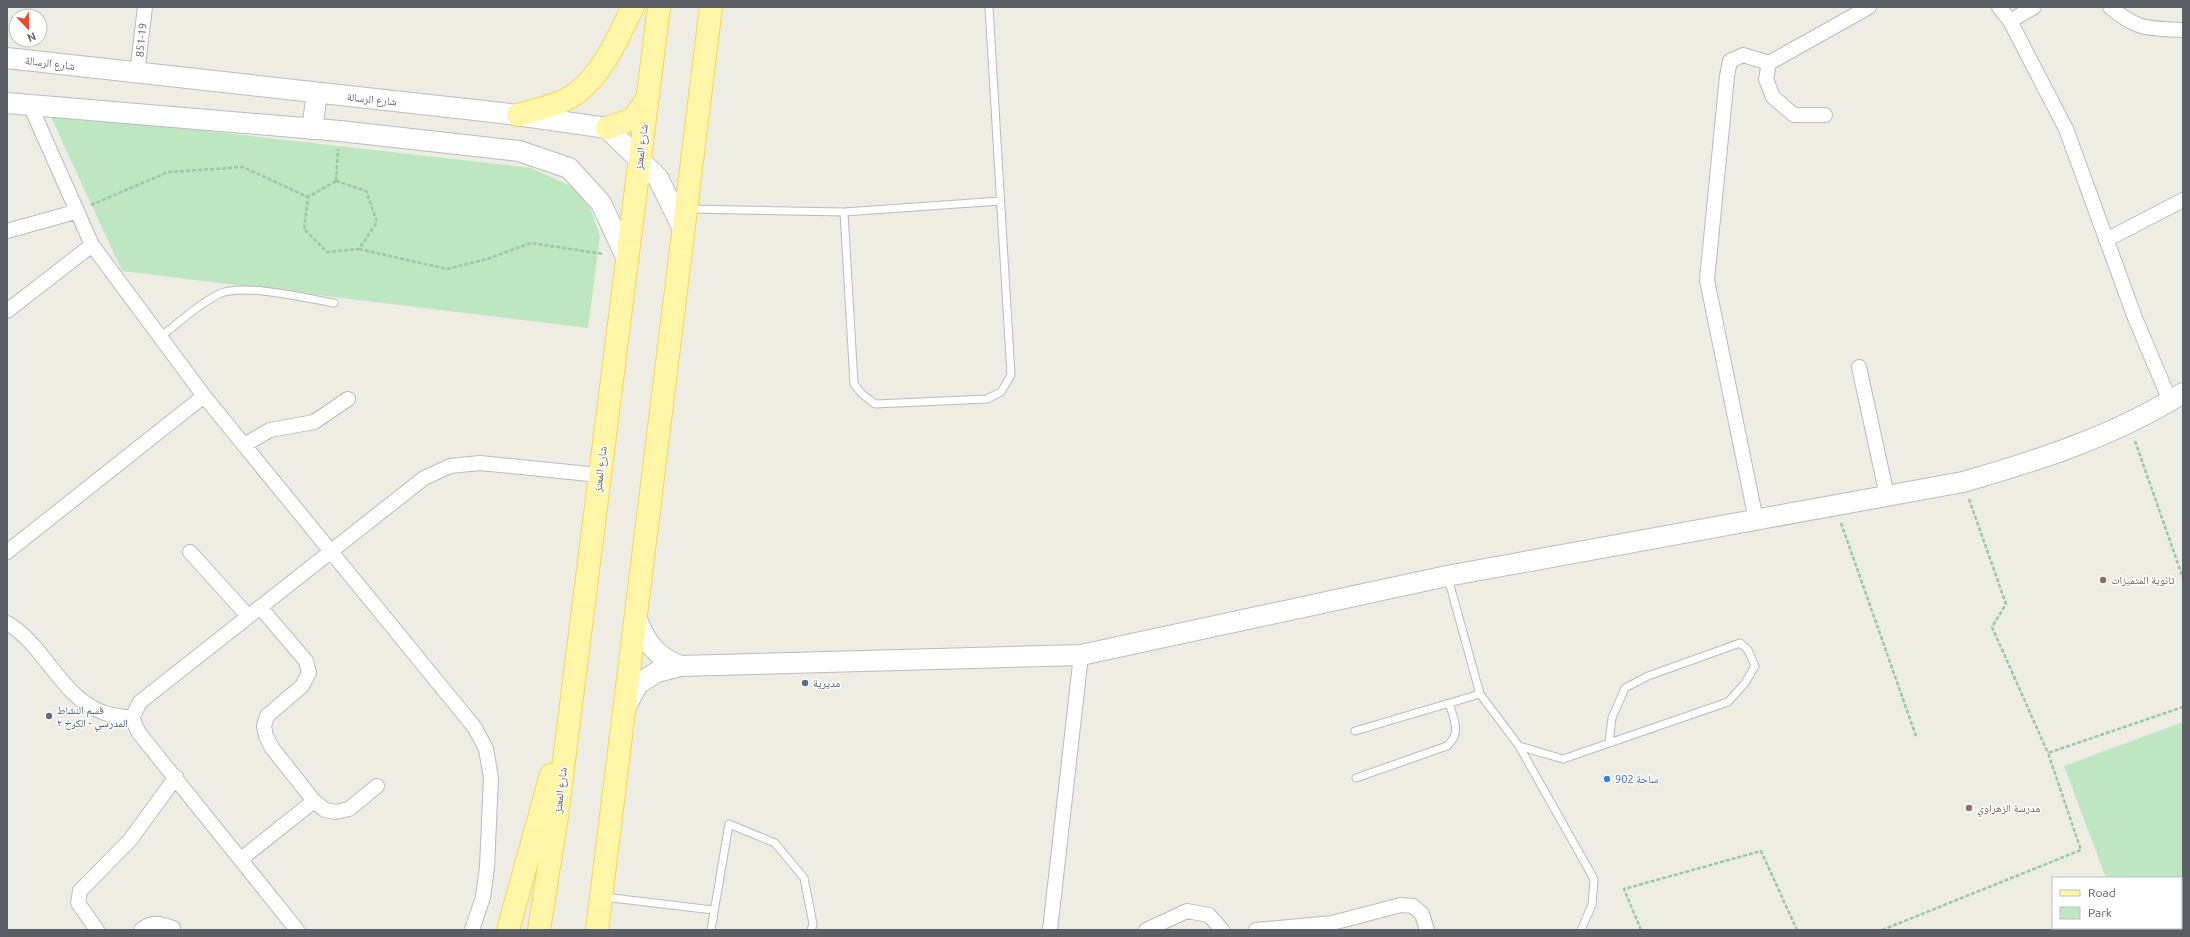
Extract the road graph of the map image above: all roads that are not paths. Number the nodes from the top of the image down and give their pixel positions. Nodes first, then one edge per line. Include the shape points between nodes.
1 (145, 7) edge
2 (634, 7) edge
3 (659, 7) edge
4 (711, 7) edge
5 (989, 7) edge
6 (1869, 7) edge
7 (1999, 7) edge
8 (2034, 7) edge
9 (2110, 7) edge
10 (2010, 21) junction
11 (2183, 30) edge
12 (7, 58) edge
13 (1769, 63) junction
14 (138, 73) junction
15 (317, 93) junction
16 (647, 99) junction
17 (7, 103) edge
18 (30, 105) junction
19 (518, 115) junction
20 (1825, 115) dead end
21 (607, 128) junction
22 (312, 129) junction
23 (640, 158) junction
24 (2183, 200) edge
25 (1000, 201) junction
26 (686, 209) junction
27 (76, 212) junction
28 (844, 212) junction
29 (7, 231) edge
30 (684, 231) junction
31 (2106, 240) junction
32 (92, 245) junction
33 (626, 257) junction
34 (334, 303) dead end
35 (7, 311) edge
36 (160, 338) junction
37 (1859, 367) dead end
38 (204, 396) junction
39 (2176, 397) edge
40 (348, 399) dead end
41 (244, 445) junction
42 (599, 475) junction
43 (1887, 496) junction
44 (1756, 520) junction
45 (330, 551) junction
46 (7, 552) edge
47 (190, 552) dead end
48 (1447, 576) junction
49 (260, 607) junction
50 (248, 616) junction
51 (637, 620) junction
52 (10, 630) edge
53 (1081, 655) junction
54 (680, 666) junction
55 (1480, 694) junction
56 (1449, 703) junction
57 (571, 704) junction
58 (626, 706) junction
59 (132, 718) junction
60 (1355, 731) dead end
61 (1609, 743) junction
62 (1519, 746) junction
63 (176, 777) junction
64 (1356, 778) dead end
65 (377, 786) dead end
66 (314, 801) junction
67 (241, 859) junction
68 (602, 896) junction
69 (713, 910) junction
70 (173, 928) dead end
71 (97, 930) edge
72 (141, 930) edge
73 (297, 930) edge
74 (472, 930) edge
75 (508, 930) edge
76 (539, 930) edge
77 (597, 930) edge
78 (711, 930) edge
79 (811, 930) edge
80 (1050, 930) edge
81 (1146, 930) edge
82 (1222, 930) edge
83 (1256, 930) edge
84 (1427, 930) edge
85 (1581, 930) edge

1 - 14 street, 851-19
2 - 19 main road via 602,66 578,92 548,106
3 - 16 main road, شارع المعتز
4 - 26 main road
5 - 25 lane
6 - 13 street
7 - 10 street
8 - 10 street
9 - 11 street via 2124,19 2140,27
10 - 31 street via 2066,129
12 - 14 street, شارع الرسالة
13 - 20 street via 1766,78 1773,96 1794,115
13 - 44 street via 1743,55 1730,60 1708,280
14 - 15 street, شارع الرسالة
15 - 19 street, شارع الرسالة
15 - 22 street
16 - 21 main road via 633,119
16 - 23 main road, شارع المعتز
17 - 18 street
18 - 22 street
18 - 27 street
19 - 21 street, شارع الرسالة
21 - 23 street
22 - 33 street via 518,151 569,168 601,203
23 - 30 street via 658,178
23 - 33 main road, شارع المعتز
24 - 31 street
25 - 28 lane
25 - 28 lane via 1011,375 1001,392 987,399 875,404 854,384
26 - 28 lane
26 - 30 main road
27 - 29 street
27 - 32 street
30 - 51 main road
31 - 39 street via 2135,318
32 - 35 street
32 - 36 street
33 - 42 main road, شارع المعتز
34 - 36 lane via 242,289 220,294 201,305
36 - 38 street
37 - 43 street
38 - 41 street
38 - 46 street
39 - 43 street via 2129,424 2036,461 1963,482
40 - 41 street via 314,422 270,430
41 - 45 street
42 - 45 street via 480,463 450,466 424,478
42 - 57 main road, شارع المعتز
43 - 44 street
44 - 48 street
45 - 49 street
45 - 74 street via 475,728 486,749 491,778 487,867 483,897
47 - 50 street
48 - 53 street
48 - 55 lane
49 - 50 street
49 - 66 street via 306,661 309,673 302,686 267,716 264,726 272,748
50 - 59 street via 140,702
51 - 54 street via 646,642 666,660
51 - 58 main road
52 - 59 street via 26,636 77,697 102,712
53 - 54 street
53 - 80 street
54 - 58 street via 657,672 638,684
55 - 56 lane
55 - 62 lane
56 - 60 lane
56 - 64 lane via 1458,730 1454,740 1447,746
57 - 75 main road
57 - 76 main road, شارع المعتز
58 - 68 main road
59 - 63 street via 138,733
61 - 61 lane via 1612,718 1625,688 1648,676 1740,643 1748,650 1755,666 1745,683 1728,702
61 - 62 lane via 1563,759
62 - 85 lane via 1594,879 1592,905
63 - 67 street
63 - 71 street via 130,840 80,891 78,903
65 - 66 street via 349,809 336,812 325,810
66 - 67 street
67 - 73 street
68 - 69 lane
68 - 77 main road
69 - 78 lane
69 - 79 lane via 729,824 775,843 804,878 813,924
70 - 72 street via 160,923 148,925
81 - 82 street via 1187,911 1208,915
83 - 84 street via 1332,924 1401,905 1413,906 1422,914

